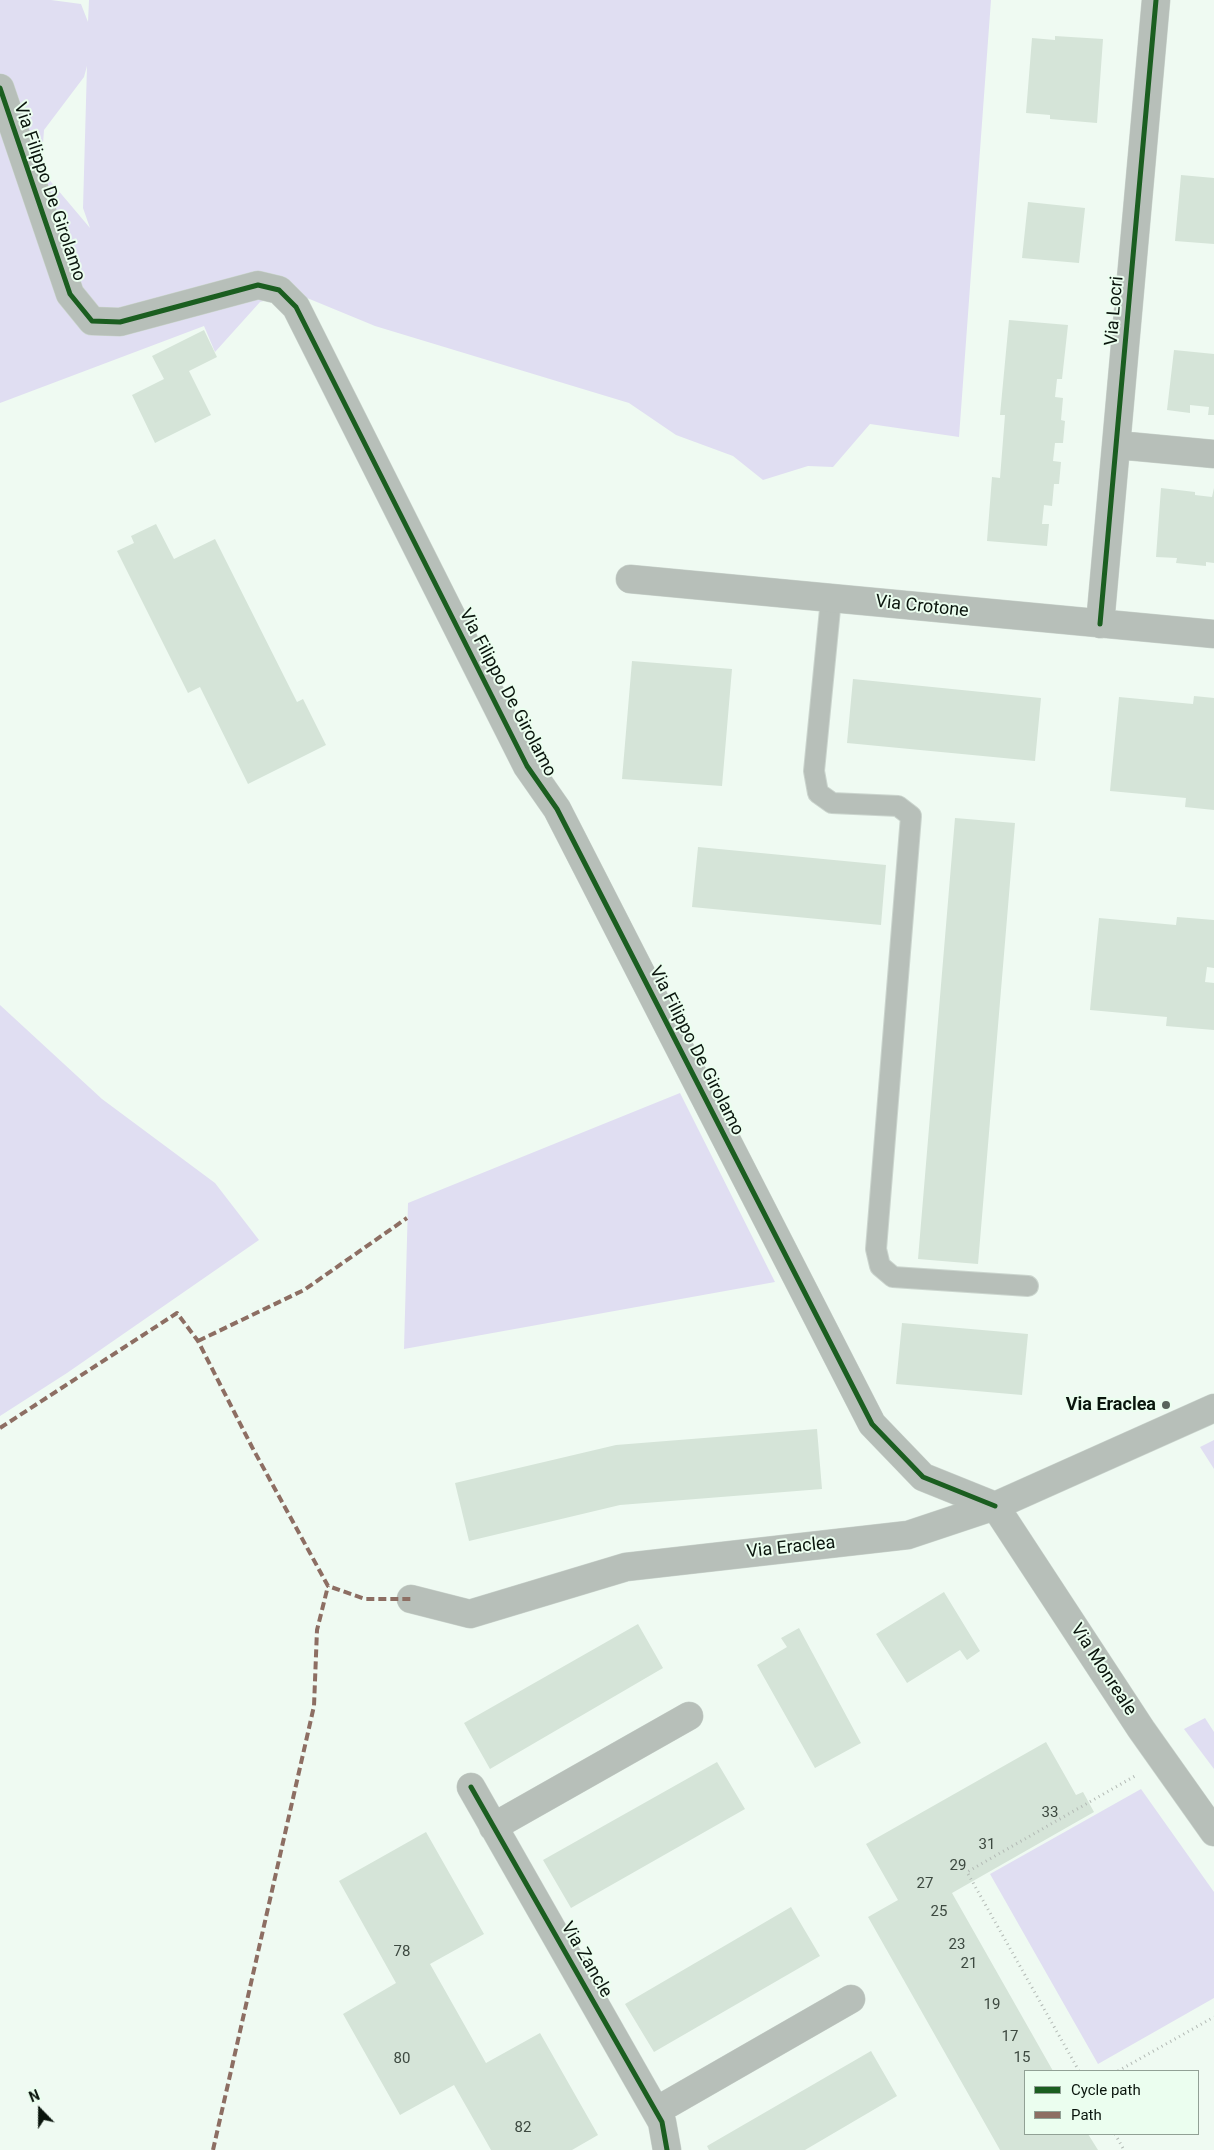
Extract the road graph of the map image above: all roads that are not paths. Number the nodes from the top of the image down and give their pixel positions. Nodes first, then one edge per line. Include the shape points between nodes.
1 (1156, 0) edge
2 (0, 88) edge
3 (1117, 445) junction
4 (1214, 454) edge
5 (630, 579) dead end
6 (831, 599) junction
7 (1100, 624) junction
8 (1214, 634) edge
9 (1028, 1286) dead end
10 (1214, 1408) edge
11 (995, 1506) junction
12 (411, 1599) dead end
13 (690, 1716) dead end
14 (471, 1787) dead end
15 (494, 1827) junction
16 (1214, 1832) edge
17 (851, 1999) dead end
18 (656, 2112) junction
19 (667, 2150) edge

1 - 3 street, Via Locri
2 - 11 street, Via Filippo De Girolamo via 70,294 92,321 120,322 258,286 279,290 296,307 526,766 557,809 872,1424 924,1477
3 - 4 street
3 - 7 street, Via Locri
5 - 6 street, Via Crotone
6 - 7 street, Via Crotone
6 - 9 lane via 814,771 818,793 832,804 898,806 911,816 876,1249 880,1266 893,1277
7 - 8 street, Via Crotone
10 - 11 street, Via Eraclea
11 - 12 street, Via Eraclea via 908,1535 626,1567 470,1614
11 - 16 street, Via Monreale via 1141,1729
13 - 15 street
14 - 15 street, Via Zancle
15 - 18 street, Via Zancle
17 - 18 street
18 - 19 street, Via Zancle via 662,2122

